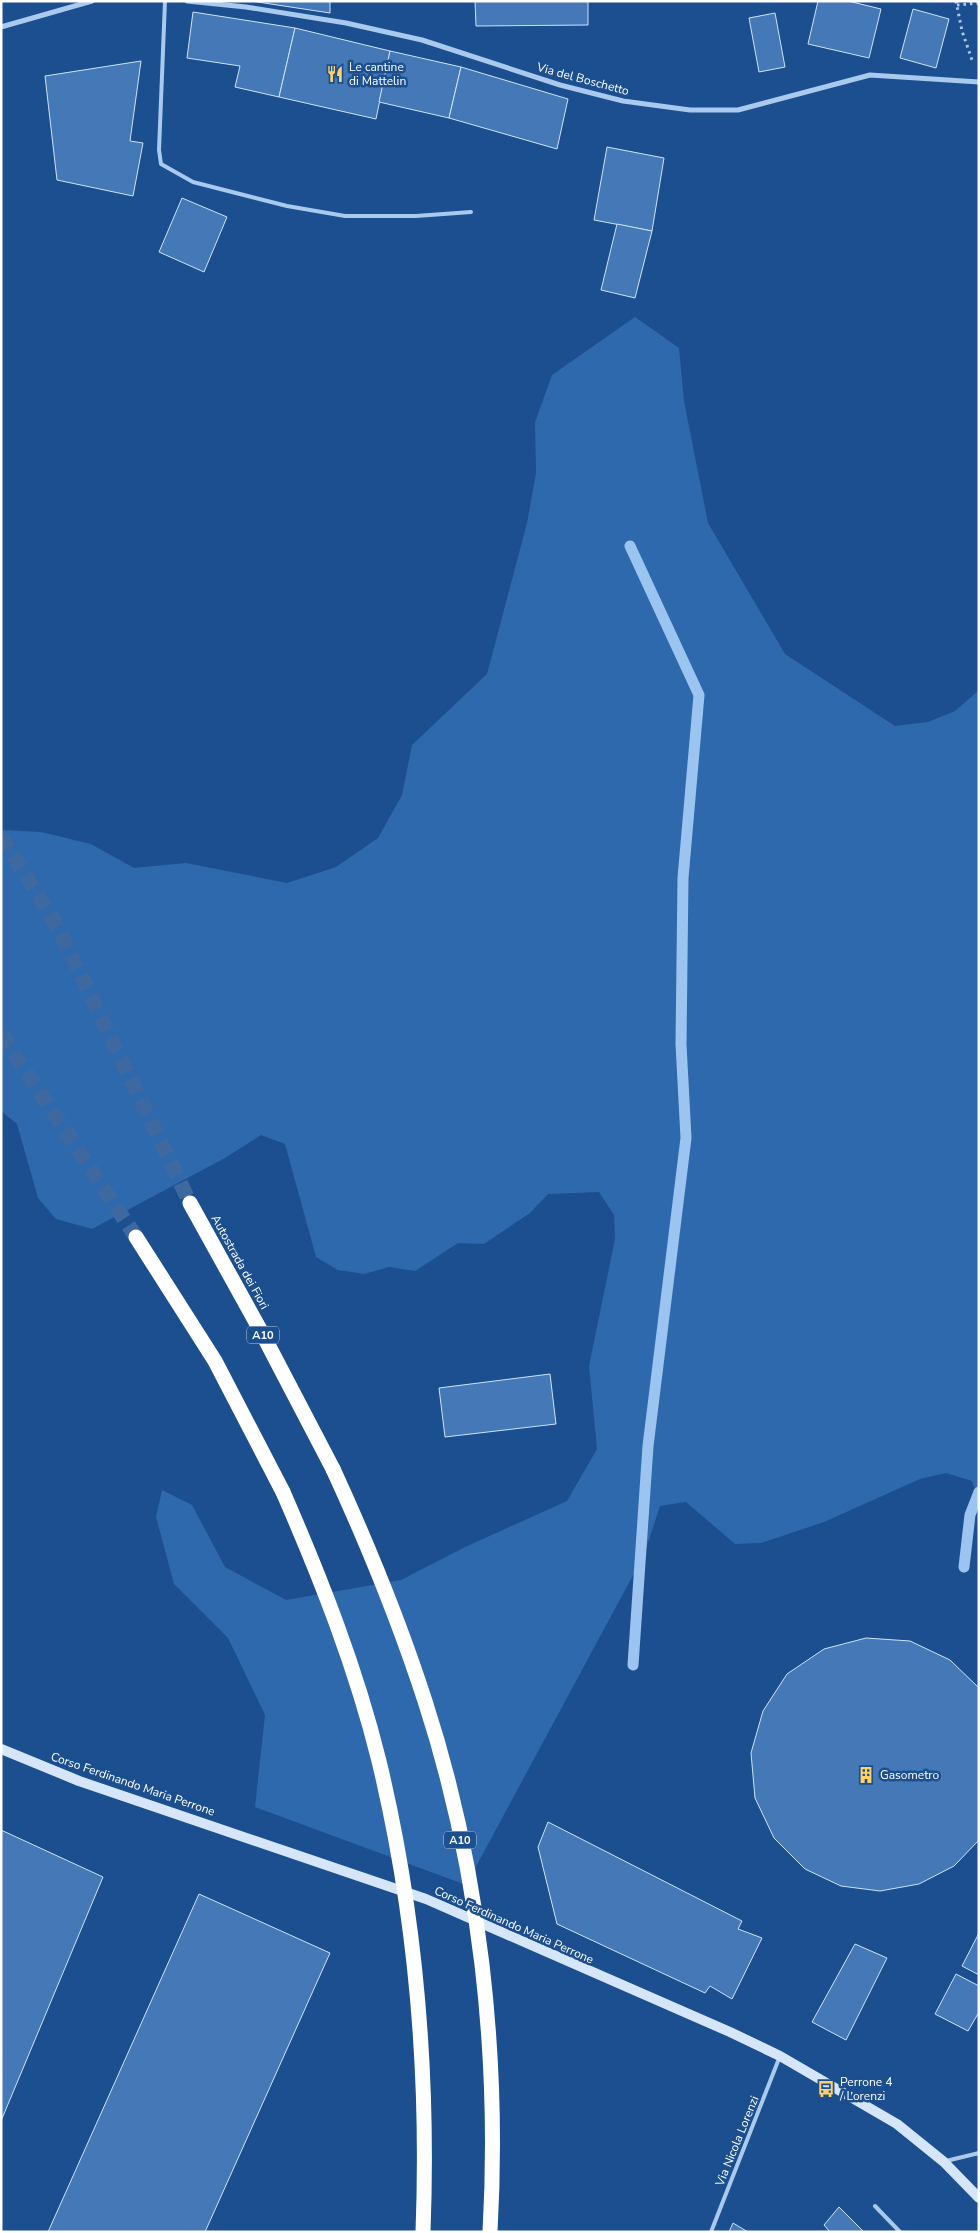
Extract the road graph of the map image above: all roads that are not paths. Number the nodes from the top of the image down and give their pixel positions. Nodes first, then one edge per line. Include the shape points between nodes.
1 (92, 1) edge
2 (165, 1) edge
3 (187, 1) edge
4 (1, 27) edge
5 (979, 82) edge
6 (471, 212) dead end
7 (190, 1202) tunnel mouth
8 (136, 1237) tunnel mouth
9 (1, 1749) edge
10 (780, 2056) junction
11 (979, 2153) edge
12 (944, 2162) junction
13 (979, 2198) edge
14 (875, 2206) dead end
15 (423, 2232) edge
16 (490, 2232) edge
17 (711, 2232) edge
18 (900, 2232) edge

1 - 4 street
2 - 6 lane via 161,164 193,182 287,206 345,216
3 - 5 street, Via del Boschetto via 346,23 422,40 560,85 623,101 690,110 738,110 870,75
7 - 16 highway, Autostrada dei Fiori / A10, bridge via 333,1469 399,1624 426,1702 448,1782 478,1944 492,2109
8 - 15 highway, bridge via 215,1361 282,1492 334,1613 354,1676 378,1761 397,1847 420,2023 424,2095
9 - 10 main road, Corso Ferdinando Maria Perrone via 79,1781 426,1900
10 - 12 main road, Corso Ferdinando Maria Perrone via 896,2124
10 - 17 lane, Via Nicola Lorenzi
11 - 12 lane
12 - 13 main road, Corso Ferdinando Maria Perrone
14 - 18 lane

